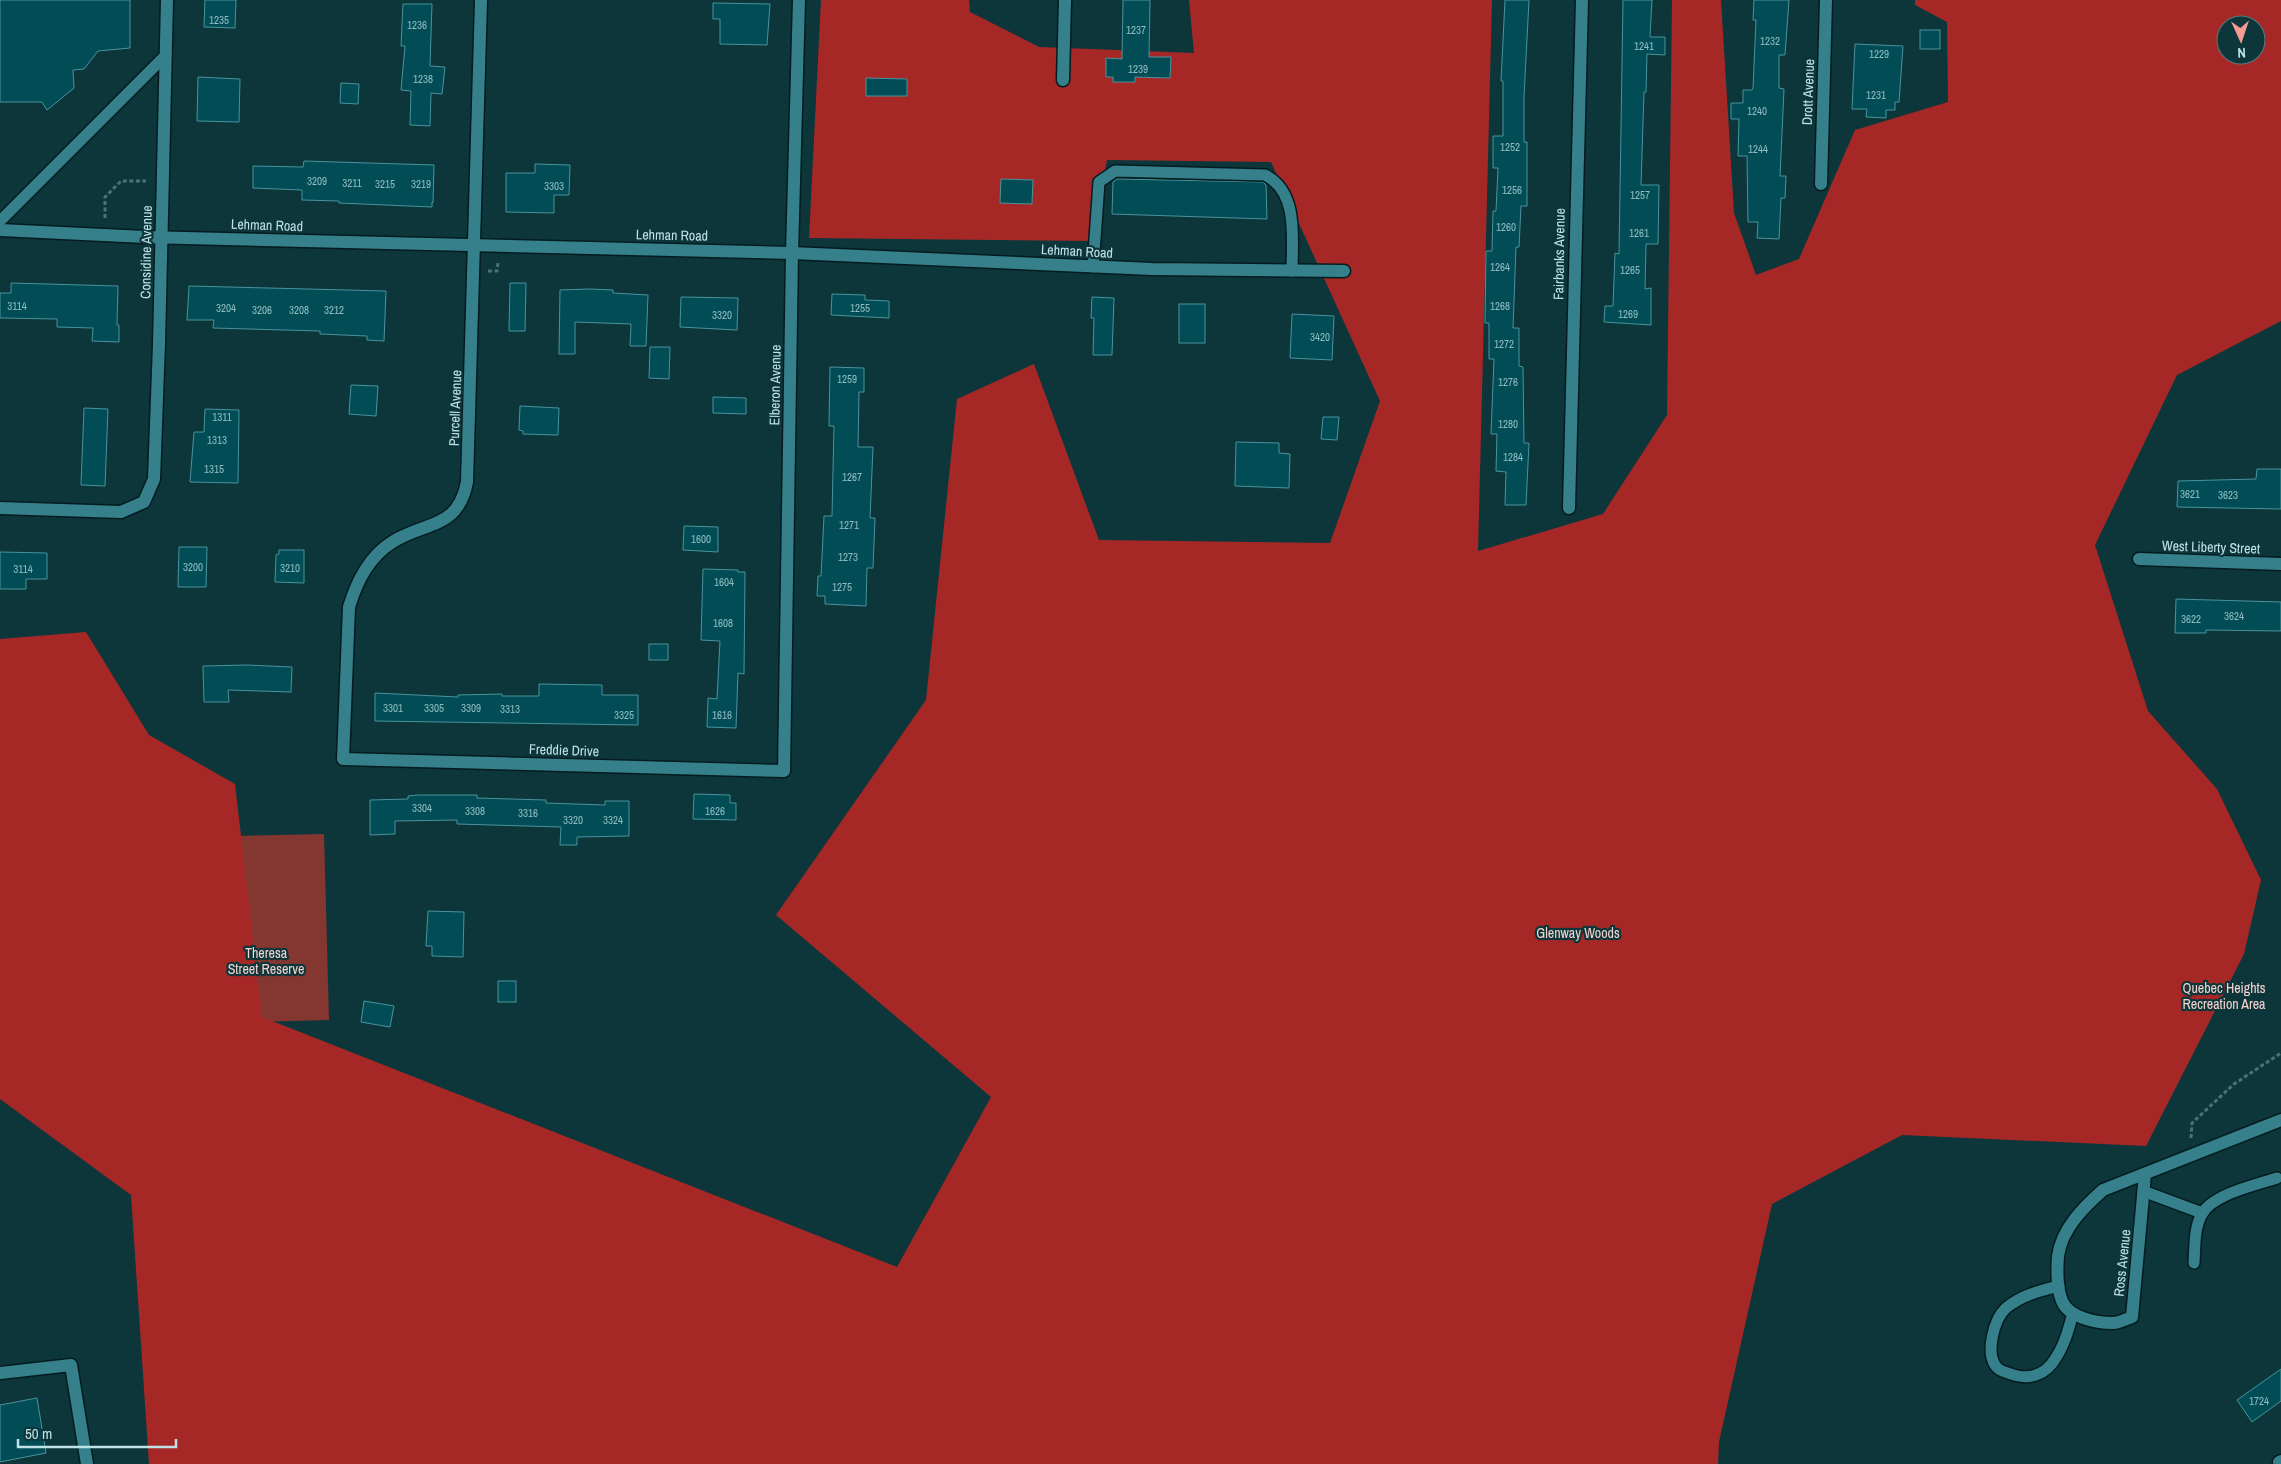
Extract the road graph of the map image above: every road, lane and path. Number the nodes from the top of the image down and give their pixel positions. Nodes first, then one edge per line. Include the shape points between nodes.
1 (167, 0) edge
2 (481, 0) edge
3 (799, 0) edge
4 (1065, 0) edge
5 (1582, 0) edge
6 (1826, 0) edge
7 (166, 55) junction
8 (1063, 80) dead end
9 (142, 181) dead end
10 (1821, 184) dead end
11 (105, 213) dead end
12 (0, 221) edge
13 (0, 230) edge
14 (161, 236) junction
15 (476, 246) junction
16 (792, 253) junction
17 (1093, 267) junction
18 (1292, 271) junction
19 (1344, 271) dead end
20 (0, 508) edge
21 (1568, 508) dead end
22 (2139, 559) dead end
23 (2281, 564) edge
24 (342, 759) joint
25 (784, 771) joint
26 (2281, 1053) edge
27 (2281, 1120) edge
28 (2191, 1138) dead end
29 (2145, 1174) junction
30 (2277, 1178) dead end
31 (2143, 1191) junction
32 (2202, 1213) junction
33 (2194, 1263) dead end
34 (2059, 1286) junction
35 (2073, 1313) junction
36 (0, 1373) edge
37 (87, 1464) edge

1 - 7 street, Considine Avenue
2 - 15 street, Purcell Avenue
3 - 16 street, Elberon Avenue
4 - 8 street
5 - 21 street, Fairbanks Avenue
6 - 10 street, Drott Avenue
7 - 12 lane
7 - 14 street, Considine Avenue
9 - 11 path via 121,181 105,197
13 - 14 street, Lehman Road
14 - 15 street, Lehman Road
14 - 20 street, Considine Avenue via 154,479 144,502 121,512
15 - 16 street, Lehman Road
15 - 24 street, Purcell Avenue via 465,495 451,516 409,533 382,551 364,571 355,588 349,607
16 - 17 street, Lehman Road
16 - 25 street, Elberon Avenue
17 - 18 street, Lehman Road
17 - 18 lane via 1099,182 1115,172 1265,175 1274,180 1286,198 1292,219
18 - 19 street, Lehman Road
22 - 23 street, West Liberty Street
24 - 25 street, Freddie Drive
26 - 28 path via 2234,1084 2192,1123
27 - 29 street
29 - 31 street, Ross Avenue
29 - 34 street via 2103,1190 2083,1208 2058,1254
30 - 32 lane via 2214,1200
31 - 32 lane
31 - 35 street, Ross Avenue via 2132,1317 2115,1323
32 - 33 lane
34 - 35 street via 2063,1303
34 - 35 lane via 2024,1295 2004,1310 1993,1329 1995,1365 2021,1378 2034,1377 2044,1371 2056,1358
36 - 37 street via 71,1364

